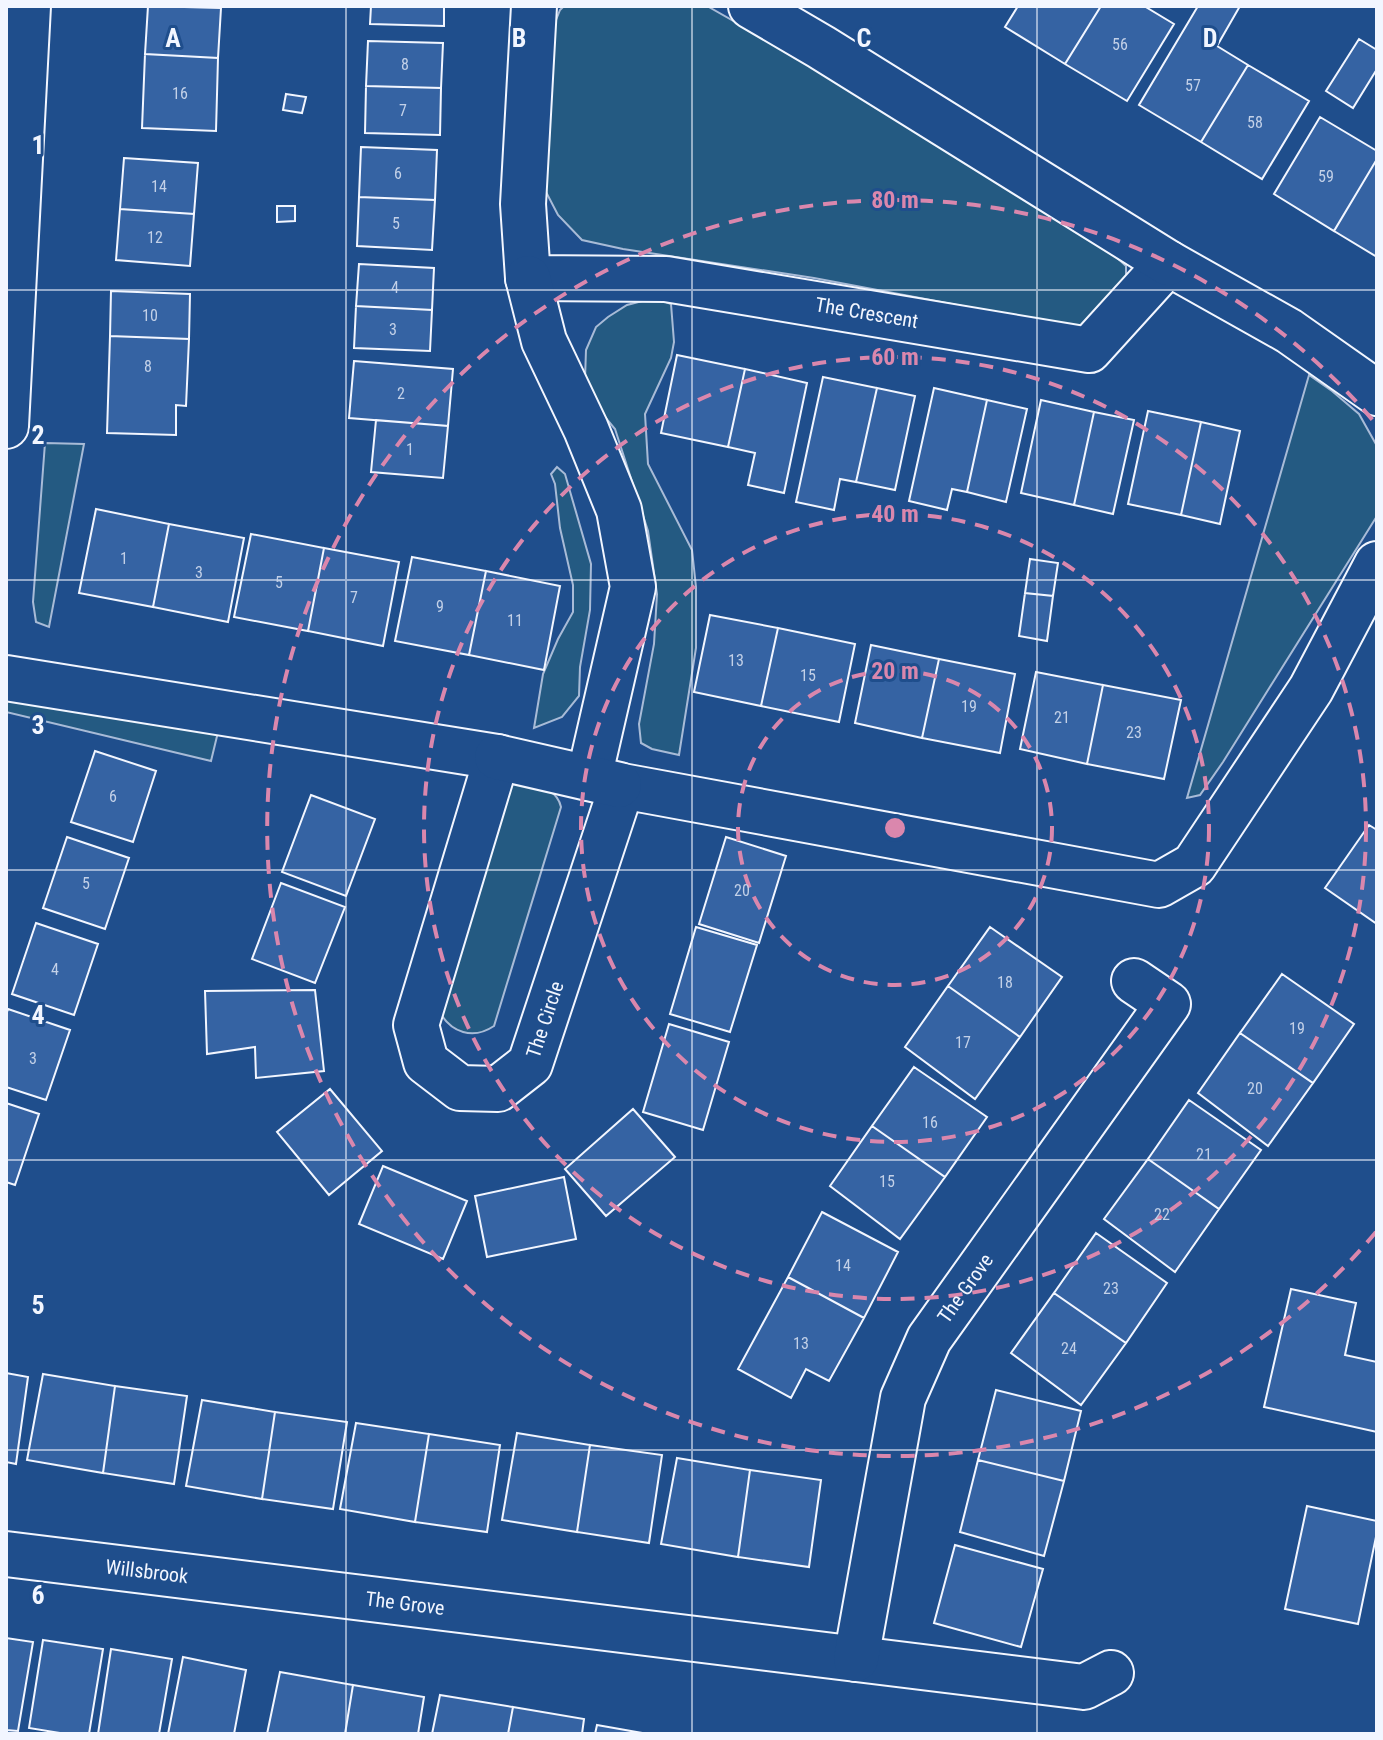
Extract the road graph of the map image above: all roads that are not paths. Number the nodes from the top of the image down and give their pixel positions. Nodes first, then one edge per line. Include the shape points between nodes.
1 (28, 6) edge
2 (534, 6) edge
3 (751, 6) edge
4 (1168, 263) junction
5 (528, 278) junction
6 (1377, 393) edge
7 (6, 426) edge
8 (1377, 564) edge
9 (6, 678) edge
10 (497, 757) junction
11 (606, 782) junction
12 (1134, 981) dead end
13 (6, 1554) edge
14 (286, 1589) joint
15 (856, 1659) junction
16 (1111, 1673) dead end

1 - 7 street
2 - 5 street via 523,204
3 - 4 street
4 - 5 street, The Crescent via 1089,350 666,279
4 - 6 street via 1289,331
5 - 11 street via 544,341 619,510 633,587
8 - 11 street via 1311,689 1194,865 1159,885
9 - 10 street
10 - 11 street
10 - 11 street, The Circle via 416,1025 426,1062 460,1088 498,1089 530,1064
12 - 15 street, The Grove via 1168,1004 929,1339 903,1398
13 - 14 street, Willsbrook
14 - 15 street, The Grove
15 - 16 street, The Grove via 1084,1687

